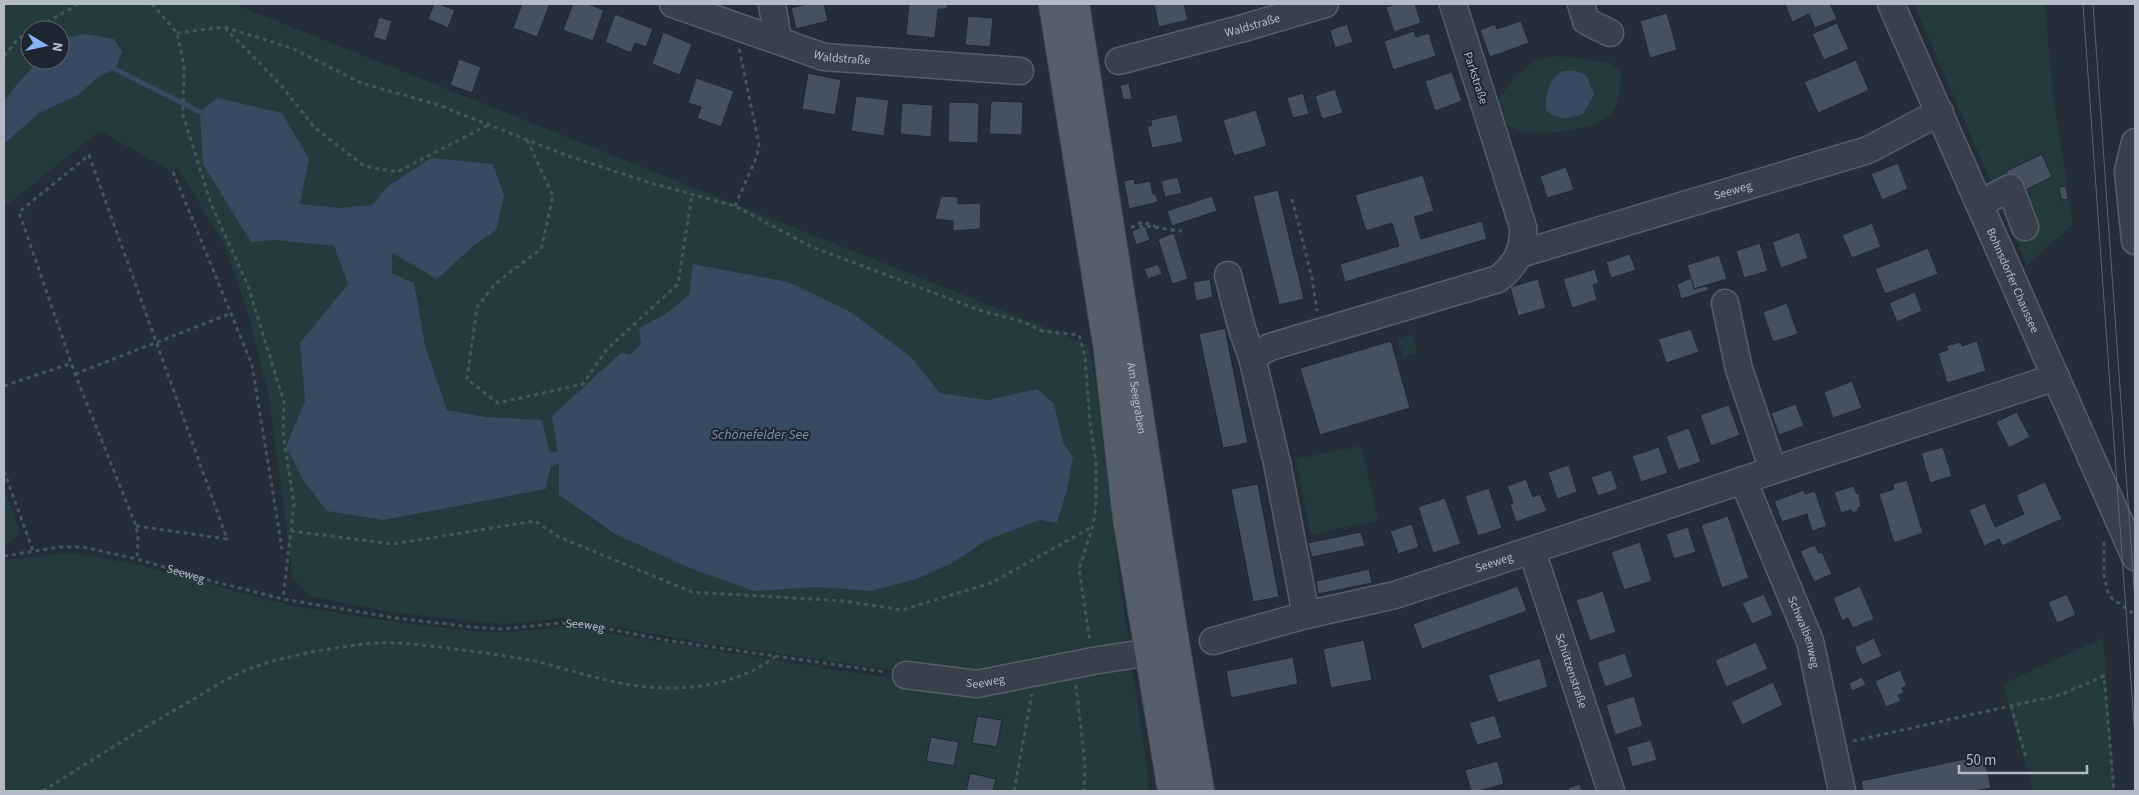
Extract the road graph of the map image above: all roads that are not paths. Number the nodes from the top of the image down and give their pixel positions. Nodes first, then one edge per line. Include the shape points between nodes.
1 (673, 4) edge
2 (772, 4) edge
3 (1053, 4) edge
4 (1075, 4) edge
5 (1325, 4) edge
6 (1453, 4) edge
7 (1582, 4) edge
8 (1891, 4) edge
9 (727, 17) edge
10 (1610, 33) dead end
11 (778, 40) junction
12 (1119, 61) dead end
13 (1020, 71) dead end
14 (1940, 112) junction
15 (2135, 142) edge
16 (1979, 204) junction
17 (2025, 227) dead end
18 (2135, 241) edge
19 (1520, 254) junction
20 (1228, 275) dead end
21 (1725, 302) dead end
22 (1252, 357) junction
23 (2056, 377) junction
24 (1772, 470) junction
25 (1743, 480) junction
26 (1532, 551) junction
27 (2135, 557) edge
28 (1306, 616) junction
29 (1213, 641) dead end
30 (1150, 652) junction
31 (906, 675) road end
32 (1172, 791) edge
33 (1200, 791) edge
34 (1611, 791) edge
35 (1842, 791) edge

1 - 9 street, Waldstraße
2 - 11 street
3 - 30 main road, Am Seegraben via 1097,277 1117,416 1127,518
4 - 33 main road, Am Seegraben
5 - 12 street, Waldstraße
6 - 19 street, Parkstraße via 1523,227
7 - 10 street via 1586,21
8 - 14 street, Bohnsdorfer Chaussee
9 - 11 street, Waldstraße
11 - 13 street, Waldstraße via 824,57
14 - 16 street, Bohnsdorfer Chaussee
14 - 19 street, Seeweg via 1868,150
15 - 18 street via 2128,171
16 - 17 street via 2010,188
16 - 23 street, Bohnsdorfer Chaussee
19 - 22 street via 1508,272 1498,279 1270,347
20 - 22 street
21 - 24 street via 1739,369
22 - 28 street via 1277,464
23 - 24 street, Seeweg
23 - 27 street, Bohnsdorfer Chaussee
24 - 25 street, Seeweg
25 - 26 street, Seeweg
25 - 35 street, Schwalbenweg via 1810,641
26 - 28 street, Seeweg via 1395,595
26 - 34 street, Schützenstraße
28 - 29 street, Seeweg
30 - 31 street, Seeweg via 977,684
30 - 32 main road, Am Seegraben

